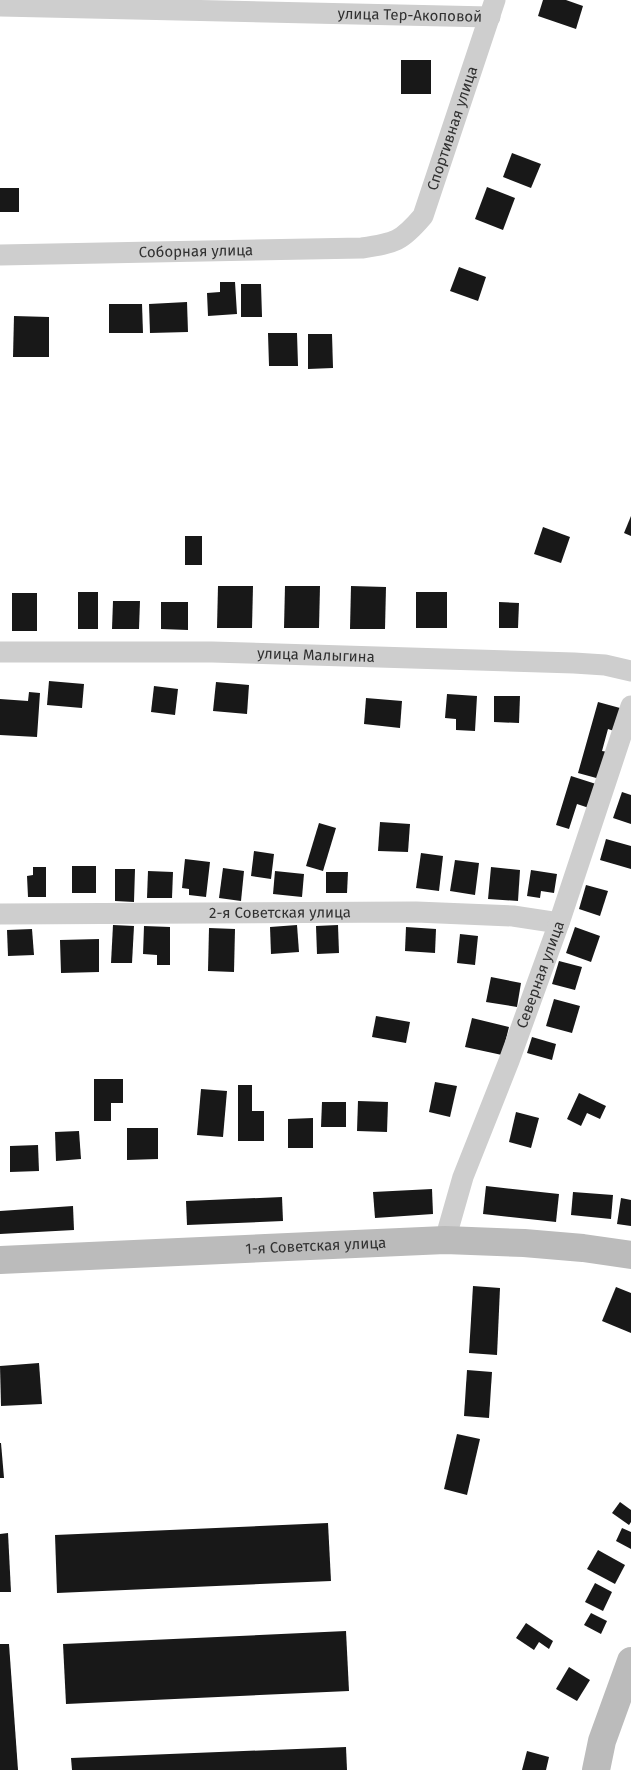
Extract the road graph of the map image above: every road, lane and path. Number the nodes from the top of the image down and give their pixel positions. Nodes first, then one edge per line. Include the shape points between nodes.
1 (0, 6) edge
2 (492, 8) edge
3 (392, 244) joint
4 (0, 255) edge
5 (0, 652) edge
6 (631, 671) edge
7 (631, 706) edge
8 (0, 914) edge
9 (559, 923) junction
10 (445, 1240) junction
11 (631, 1255) edge
12 (0, 1260) edge
13 (631, 1661) edge
14 (596, 1770) edge

1 - 2 street, улица Тер-Акоповой
2 - 3 street, Спортивная улица via 423,216 410,232
3 - 4 street, Соборная улица via 362,248
5 - 6 street, улица Малыгина via 212,652 554,662 605,665
7 - 9 street, Северная улица
8 - 9 street, 2-я Советская улица via 416,912 513,916
9 - 10 street, Северная улица via 463,1177
10 - 11 street, 1-я Советская улица via 524,1243
10 - 12 street, 1-я Советская улица
13 - 14 street via 602,1741

